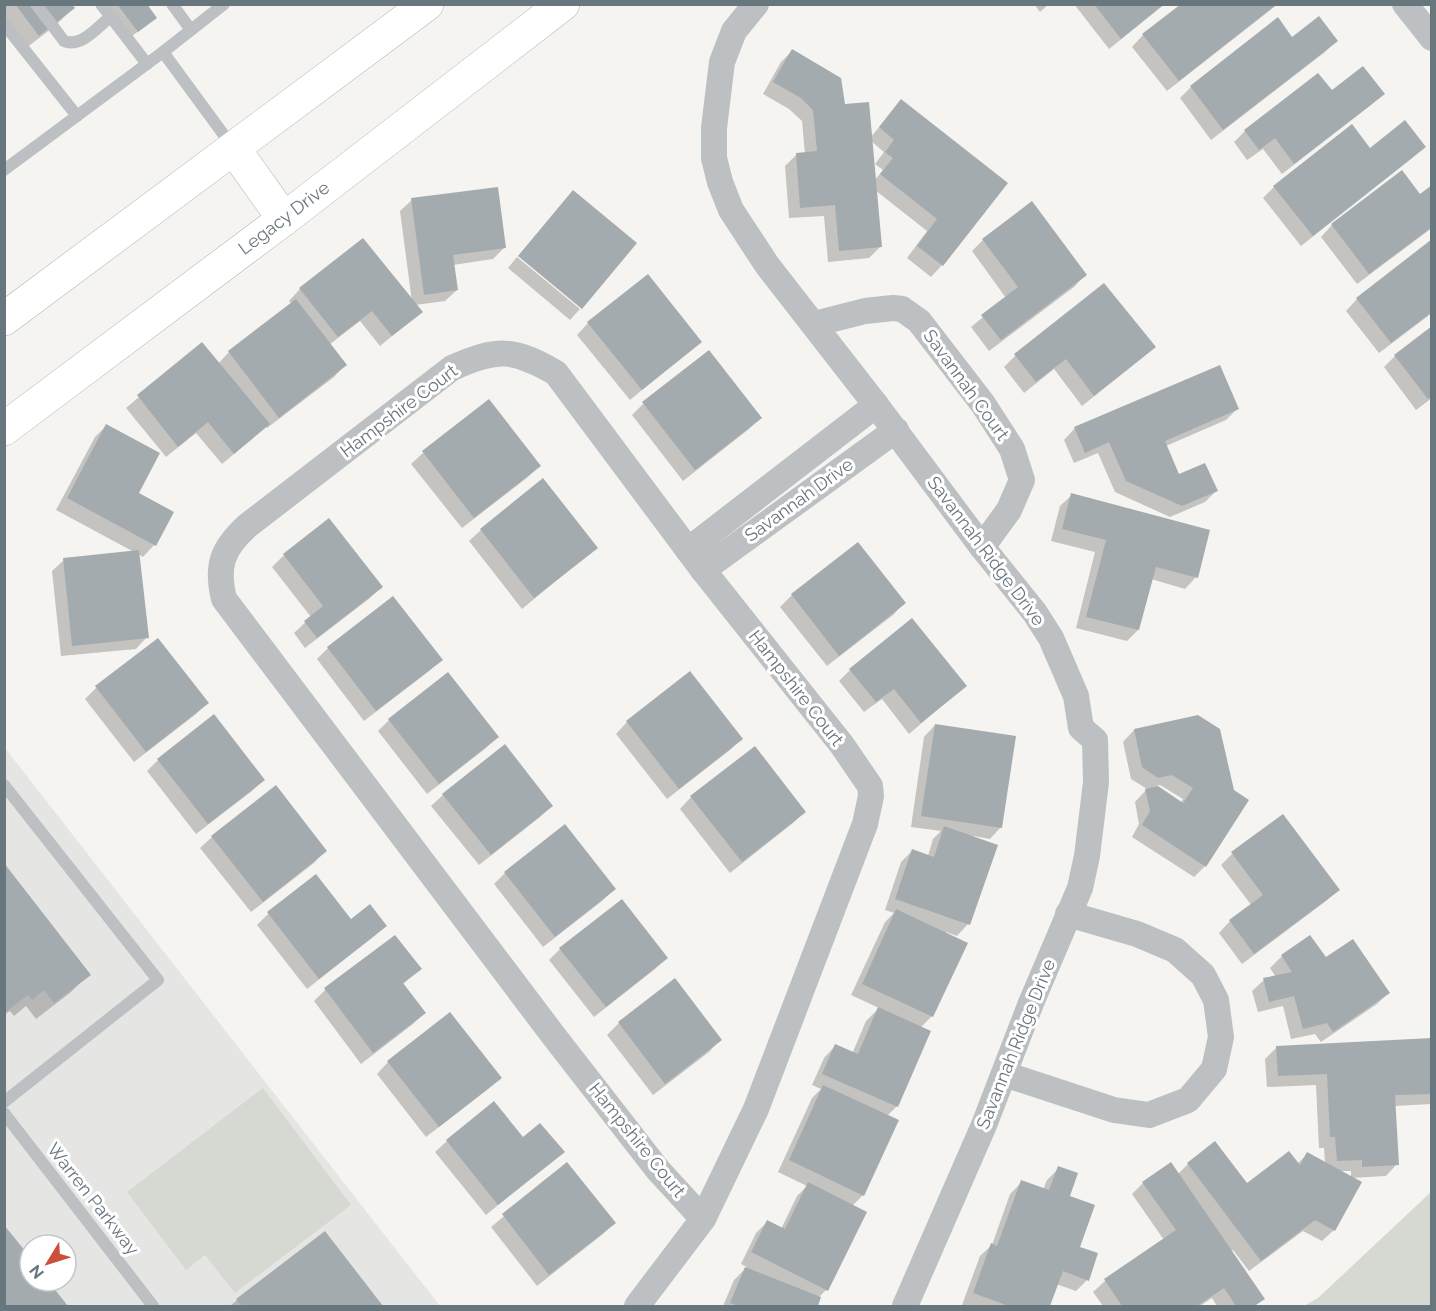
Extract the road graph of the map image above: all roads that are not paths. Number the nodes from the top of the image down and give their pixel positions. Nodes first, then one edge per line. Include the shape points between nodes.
1 (36, 4) edge
2 (101, 4) edge
3 (172, 4) edge
4 (224, 4) edge
5 (427, 4) edge
6 (562, 4) edge
7 (756, 4) edge
8 (1405, 4) edge
9 (110, 16) junction
10 (4, 24) edge
11 (191, 30) junction
12 (1431, 38) edge
13 (163, 52) junction
14 (147, 64) junction
15 (76, 116) junction
16 (234, 149) junction
17 (7, 164) edge
18 (284, 219) junction
19 (4, 319) edge
20 (814, 324) junction
21 (876, 405) junction
22 (4, 429) edge
23 (896, 430) junction
24 (982, 547) junction
25 (696, 560) junction
26 (4, 785) edge
27 (1068, 914) junction
28 (1004, 1074) junction
29 (4, 1102) edge
30 (4, 1113) edge
31 (704, 1220) junction
32 (153, 1306) edge
33 (637, 1306) edge
34 (905, 1306) edge

1 - 9 lane via 64,41 71,44
2 - 9 lane
3 - 11 lane
4 - 11 lane
5 - 16 main road
6 - 18 main road, Legacy Drive
7 - 20 street, Savannah Ridge Drive via 734,31 722,62 714,158 731,210 767,265
8 - 12 street
9 - 14 lane
10 - 15 lane
11 - 13 lane
13 - 14 lane
13 - 16 lane
14 - 15 lane
15 - 17 lane
16 - 18 main road
16 - 19 main road
18 - 22 main road, Legacy Drive
20 - 21 street, Savannah Ridge Drive
20 - 24 street, Savannah Court via 865,311 902,309 919,321 983,404 1012,449 1022,480 1009,510
21 - 23 street, Savannah Ridge Drive
21 - 25 street, Savannah Drive
23 - 24 street, Savannah Ridge Drive
23 - 25 street, Savannah Drive
24 - 27 street, Savannah Ridge Drive via 1051,638 1076,696 1081,728 1095,740 1096,782 1087,856 1080,888
25 - 31 street, Hampshire Court via 842,745 870,786 871,796 865,824 756,1109
25 - 31 street, Hampshire Court via 556,373 538,362 500,352 452,368 247,526 233,538 219,578 224,599 546,1026 658,1170
26 - 29 lane via 158,980
27 - 28 street, Savannah Ridge Drive
27 - 28 street via 1137,934 1175,950 1203,975 1216,1000 1221,1037 1214,1069 1188,1100 1149,1115 1114,1110
28 - 34 street, Savannah Ridge Drive
30 - 32 lane, Warren Parkway
31 - 33 street, Hampshire Court

